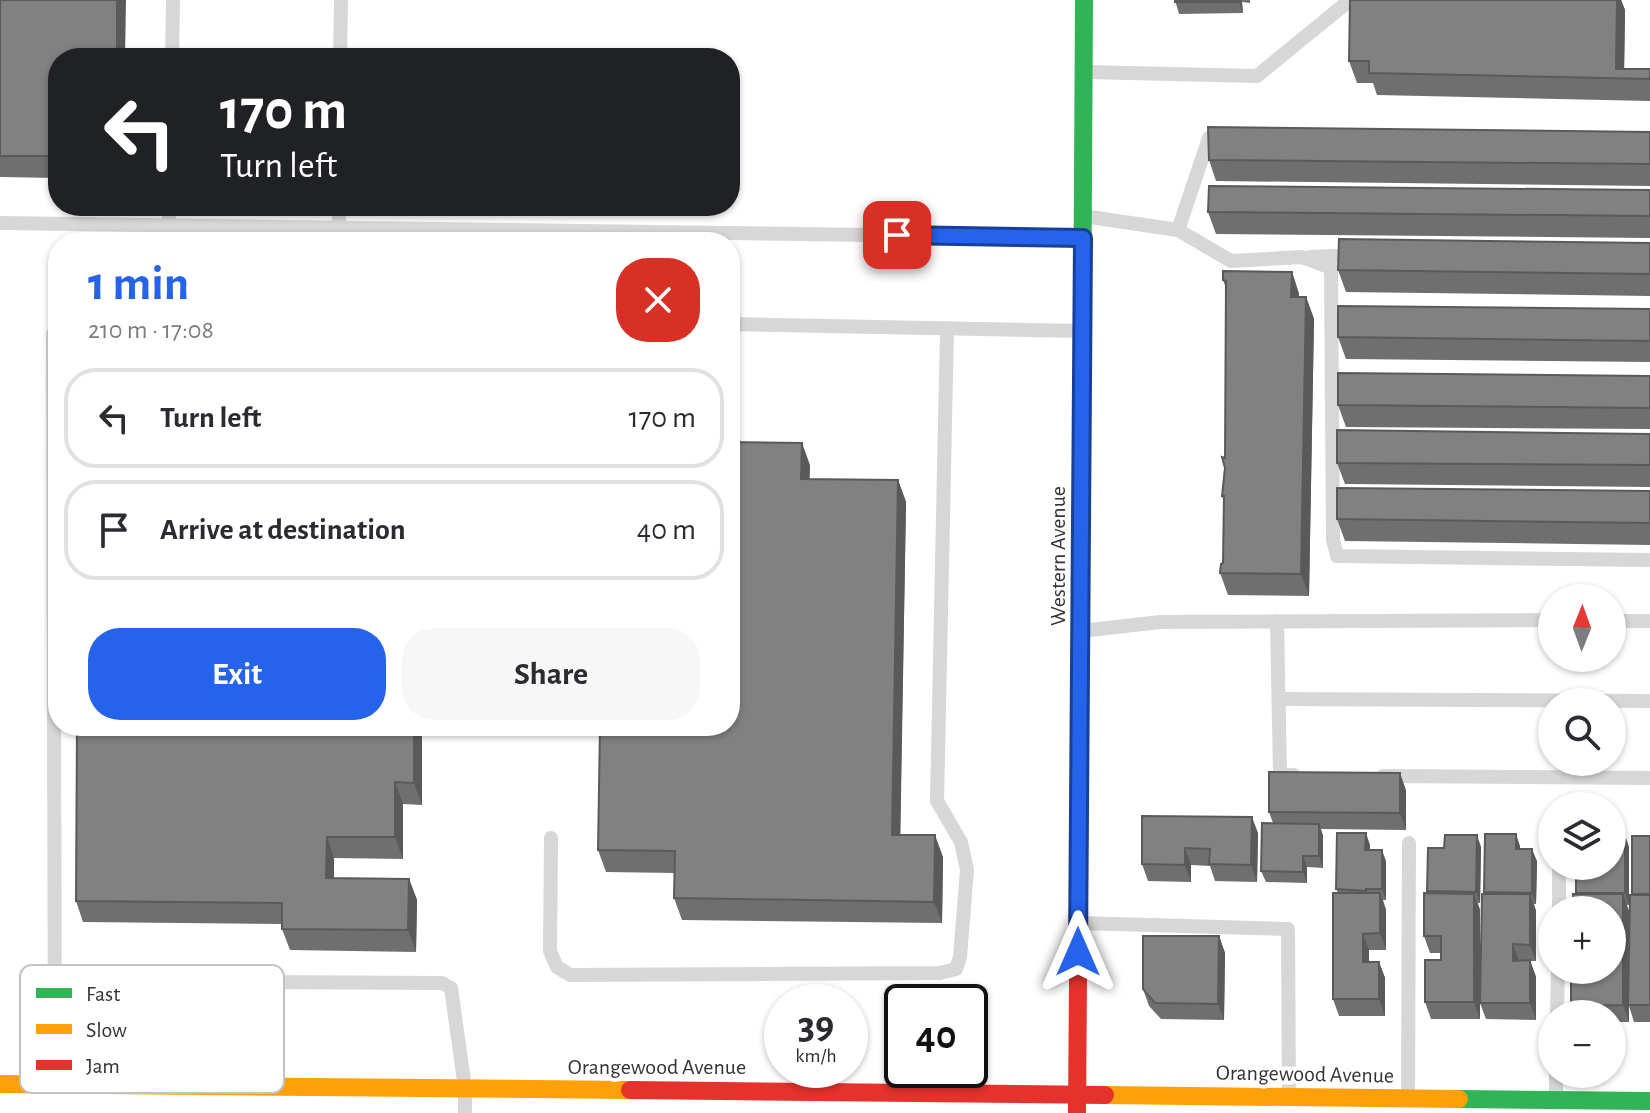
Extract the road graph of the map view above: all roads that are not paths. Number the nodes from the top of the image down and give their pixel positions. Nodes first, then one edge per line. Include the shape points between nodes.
1 (173, 0) edge
2 (341, 0) edge
3 (1084, 0) edge
4 (1350, 0) edge
5 (172, 48) edge
6 (340, 48) edge
7 (1084, 72) junction
8 (1240, 139) edge
9 (1192, 189) junction
10 (1208, 193) edge
11 (169, 216) edge
12 (339, 216) edge
13 (1083, 216) junction
14 (0, 223) edge
15 (169, 226) junction
16 (339, 228) junction
17 (1178, 230) junction
18 (637, 232) edge
19 (740, 233) edge
20 (1083, 238) junction
21 (1377, 254) edge
22 (1302, 257) junction
23 (1332, 315) junction
24 (1348, 315) edge
25 (740, 324) edge
26 (947, 329) junction
27 (1082, 331) junction
28 (1332, 441) junction
29 (1348, 442) edge
30 (1650, 560) edge
31 (1538, 620) edge
32 (1277, 621) junction
33 (1626, 621) edge
34 (1650, 621) edge
35 (1080, 631) junction
36 (1279, 699) junction
37 (1650, 701) edge
38 (54, 736) edge
39 (1311, 775) edge
40 (1373, 776) edge
41 (1650, 778) edge
42 (551, 838) dead end
43 (1409, 843) dead end
44 (1078, 923) junction
45 (55, 965) edge
46 (284, 982) edge
47 (0, 1084) edge
48 (20, 1084) edge
49 (465, 1088) junction
50 (1556, 1088) edge
51 (284, 1092) edge
52 (1289, 1097) junction
53 (1408, 1098) junction
54 (1556, 1100) junction
55 (1650, 1101) edge
56 (1077, 1104) edge
57 (1455, 1106) edge
58 (1497, 1106) edge
59 (465, 1113) edge

1 - 5 lane
2 - 6 lane
3 - 7 street, Western Avenue
4 - 7 lane via 1257,76
7 - 13 street, Western Avenue
8 - 9 lane via 1209,138
9 - 10 lane
9 - 17 lane
11 - 15 lane
12 - 16 lane
13 - 17 lane
13 - 20 street, Western Avenue
14 - 15 lane
15 - 16 lane
16 - 18 lane
17 - 22 lane via 1231,261
19 - 20 lane
20 - 27 street, Western Avenue
21 - 22 lane
22 - 23 lane via 1331,268
23 - 24 lane
23 - 28 lane via 1339,383
25 - 26 lane
26 - 27 lane
26 - 42 lane via 937,801 961,842 967,870 956,969 570,975 557,967 550,951
27 - 35 street, Western Avenue
28 - 29 lane
28 - 30 lane via 1340,502 1333,540 1337,556
31 - 32 lane
32 - 35 lane via 1160,622
32 - 36 lane
33 - 34 lane
35 - 44 street, Western Avenue
36 - 37 lane
36 - 39 lane via 1280,775
38 - 45 lane
40 - 41 lane
43 - 53 lane
44 - 52 lane via 1288,929
44 - 56 street, Western Avenue
46 - 49 lane via 442,983 451,988
47 - 48 street, Orangewood Avenue
49 - 51 street, Orangewood Avenue
49 - 56 street, Orangewood Avenue
49 - 59 lane
50 - 54 lane
52 - 53 street, Orangewood Avenue
52 - 56 street, Orangewood Avenue
53 - 57 street, Orangewood Avenue
54 - 55 street, Orangewood Avenue
54 - 58 street, Orangewood Avenue
57 - 58 street, Orangewood Avenue

